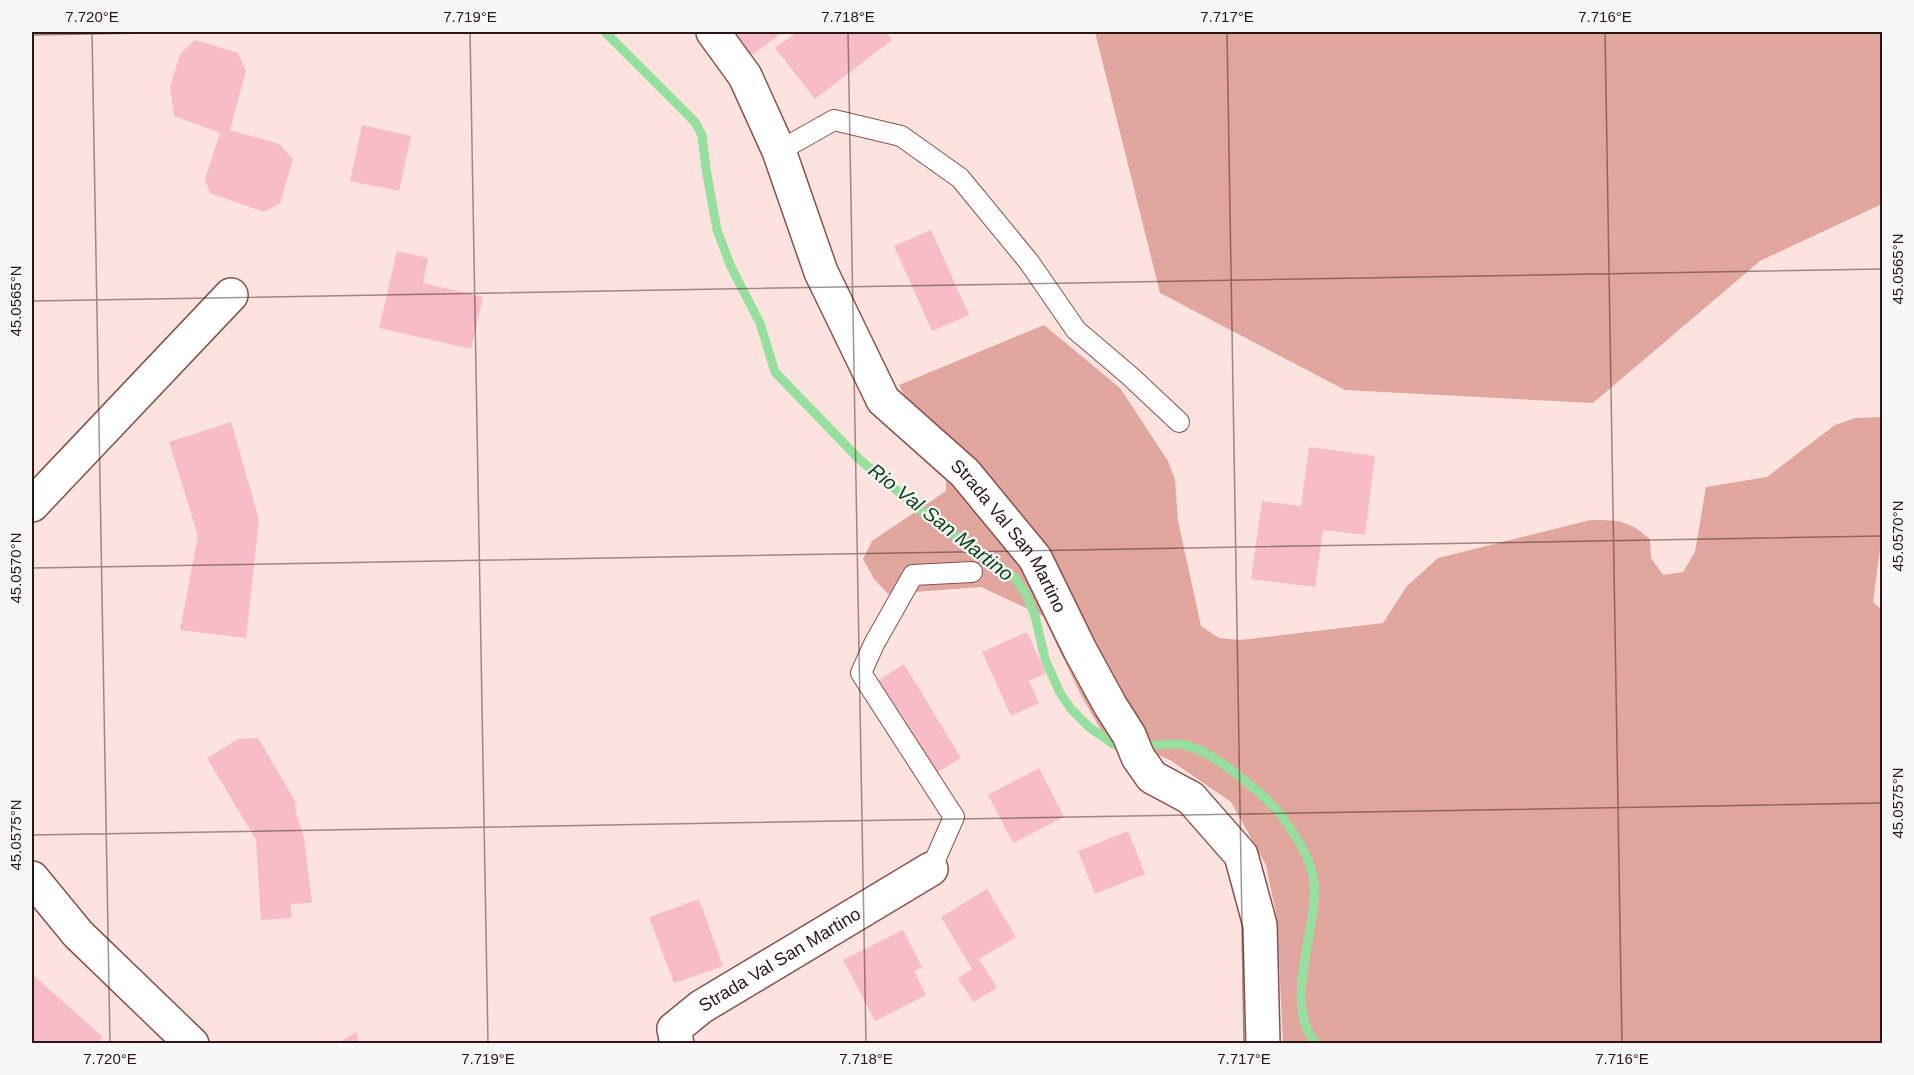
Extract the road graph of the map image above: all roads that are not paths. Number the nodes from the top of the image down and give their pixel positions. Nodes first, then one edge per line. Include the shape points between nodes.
1 (713, 32) edge
2 (779, 151) junction
3 (231, 295) dead end
4 (1179, 422) dead end
5 (32, 505) edge
6 (972, 572) dead end
7 (931, 869) joint
8 (32, 879) edge
9 (192, 1044) edge
10 (676, 1044) edge
11 (1263, 1044) edge

1 - 2 street, Strada Val San Martino via 745,76
2 - 4 lane via 834,120 901,136 960,178 1029,262 1076,330
2 - 11 street, Strada Val San Martino via 821,272 883,400 965,473 1035,558 1085,659 1152,777 1191,798 1241,855 1260,926
3 - 5 street
6 - 7 lane, Strada Val San Martino via 914,575 861,673 954,817
7 - 10 street, Strada Val San Martino via 700,1007 674,1029
8 - 9 street via 78,934

